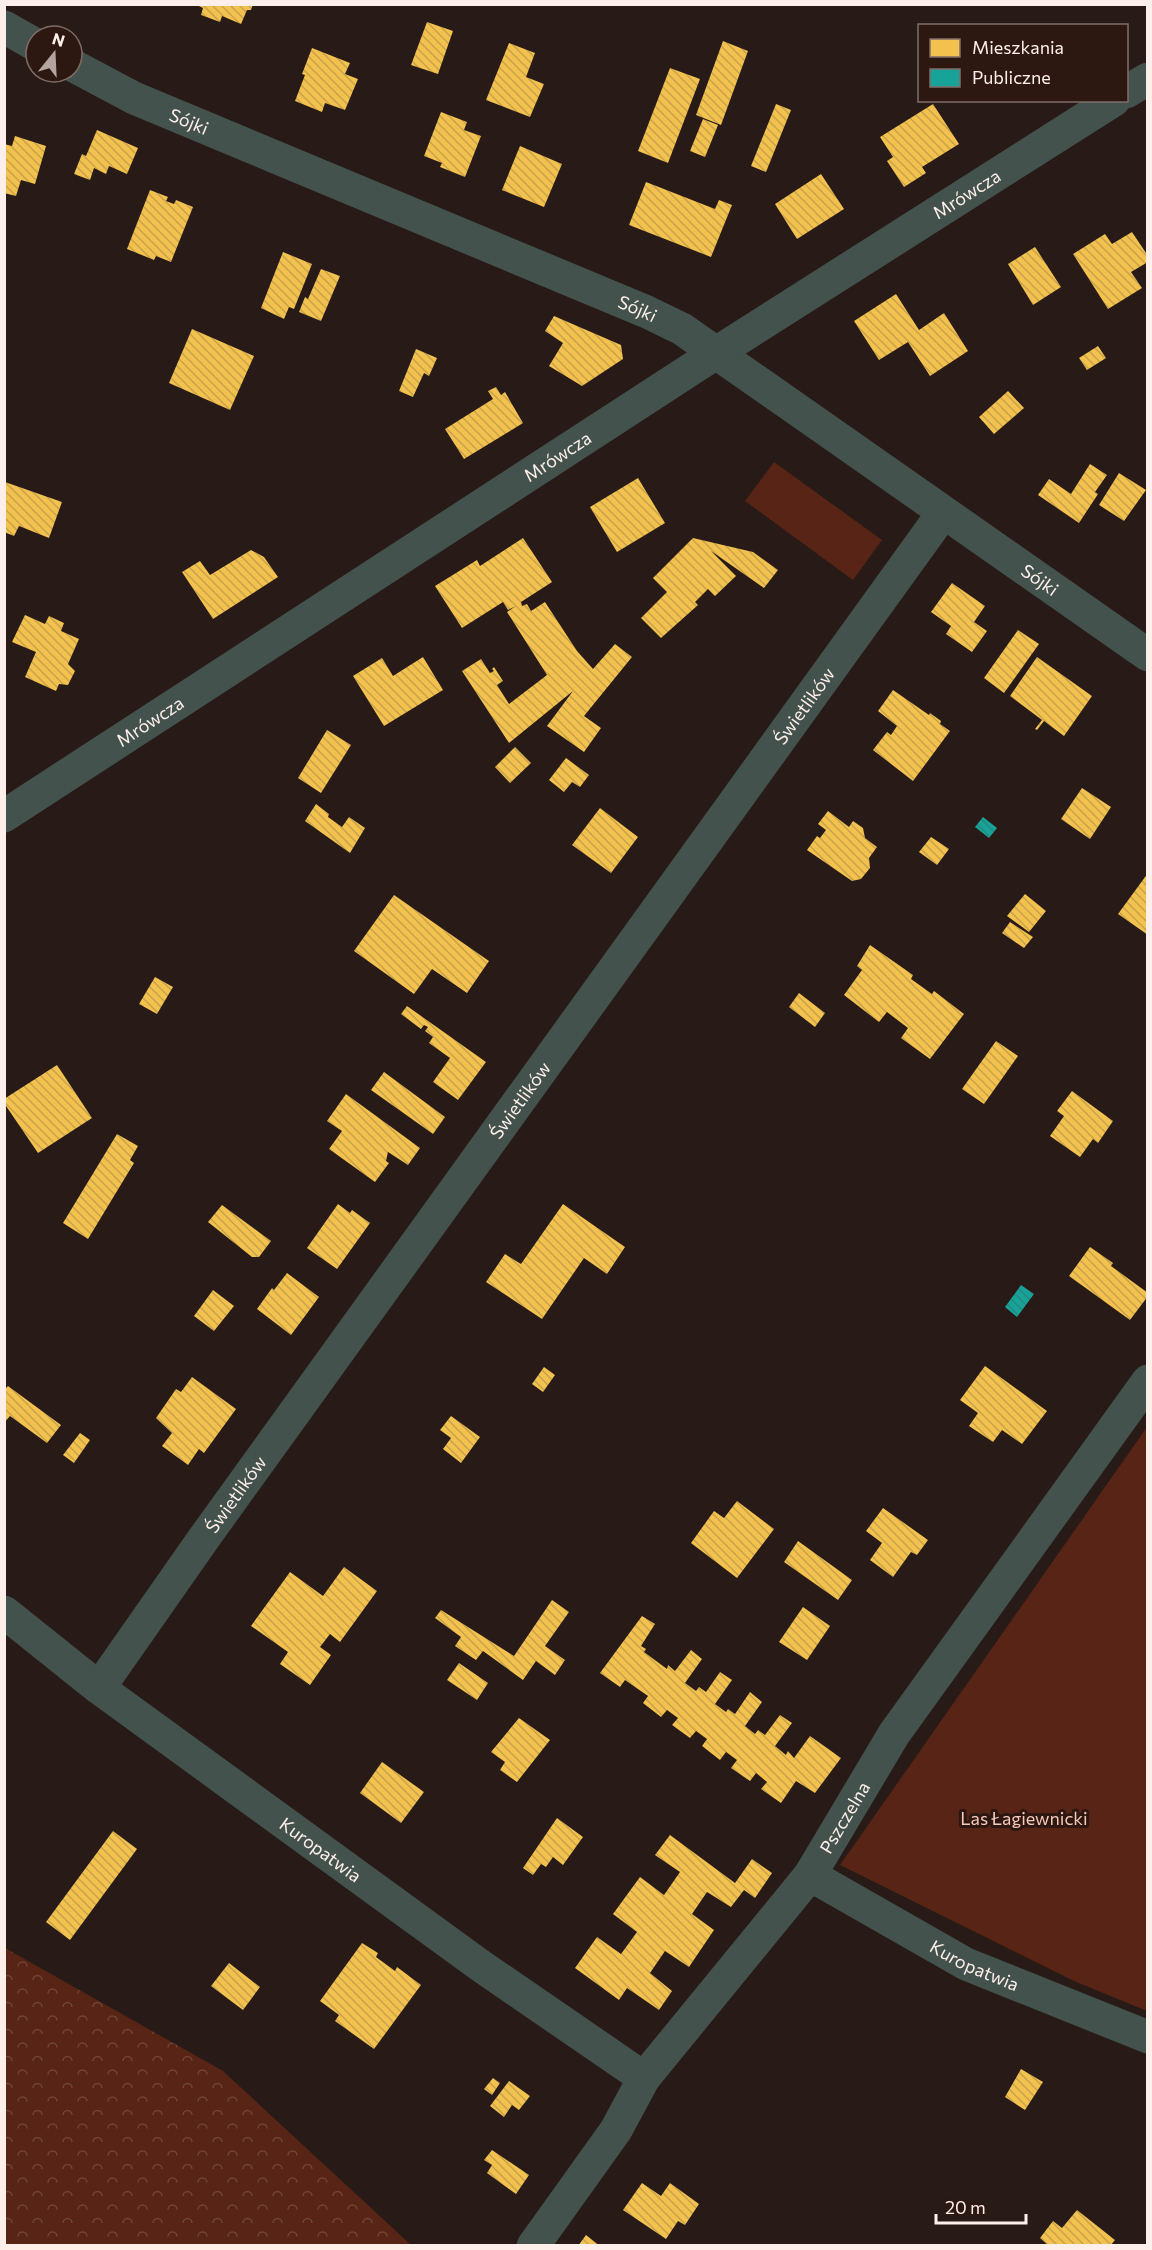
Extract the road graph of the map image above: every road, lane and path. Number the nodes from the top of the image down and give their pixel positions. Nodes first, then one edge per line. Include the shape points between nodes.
1 (4, 27) edge
2 (24, 38) edge
3 (84, 71) edge
4 (1148, 79) edge
5 (1128, 91) edge
6 (1111, 102) edge
7 (716, 353) junction
8 (943, 513) junction
9 (1148, 655) edge
10 (4, 816) edge
11 (1148, 1381) edge
12 (4, 1612) edge
13 (99, 1688) junction
14 (810, 1875) junction
15 (1148, 2037) edge
16 (645, 2078) junction
17 (533, 2246) edge

1 - 2 street
3 - 7 street, Sójki via 134,98 647,312 682,329
4 - 5 street
6 - 7 street, Mrówcza
7 - 8 street, Sójki
7 - 10 street, Mrówcza
8 - 9 street, Sójki
8 - 13 street, Świetlików
11 - 14 street, Pszczelna via 894,1734
12 - 13 street, Kuropatwia
13 - 16 street, Kuropatwia via 481,1966
14 - 15 street, Kuropatwia via 966,1964
14 - 16 street, Pszczelna
16 - 17 street, Pszczelna via 616,2130

